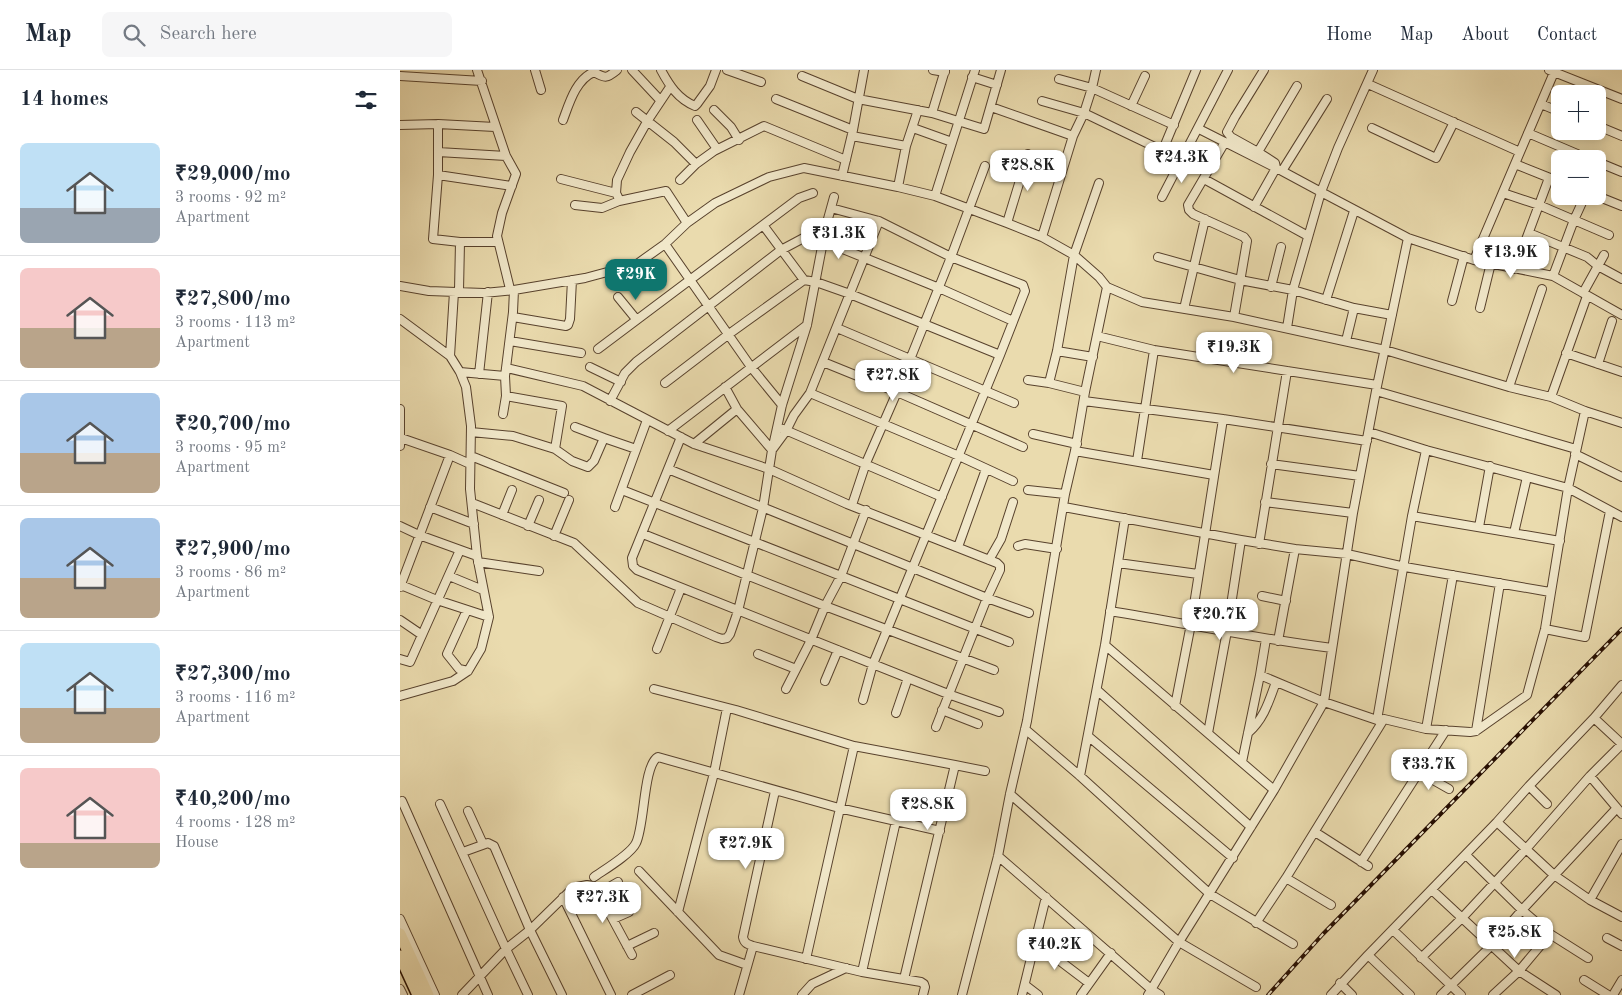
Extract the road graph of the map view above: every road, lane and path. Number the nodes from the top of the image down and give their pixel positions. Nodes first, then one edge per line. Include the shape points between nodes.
1 (478, 70) edge
2 (535, 70) edge
3 (617, 70) edge
4 (632, 70) edge
5 (661, 70) edge
6 (716, 70) edge
7 (728, 70) edge
8 (864, 70) edge
9 (933, 70) edge
10 (1001, 70) edge
11 (1096, 70) edge
12 (1196, 70) edge
13 (1228, 70) edge
14 (1264, 70) edge
15 (1373, 70) edge
16 (945, 71) edge
17 (1553, 71) edge
18 (974, 73) edge
19 (400, 76) edge
20 (802, 76) dead end
21 (1145, 76) dead end
22 (1058, 79) dead end
23 (482, 81) junction
24 (761, 82) dead end
25 (1368, 84) junction
26 (997, 85) junction
27 (1297, 86) dead end
28 (670, 88) junction
29 (1092, 88) junction
30 (541, 90) dead end
31 (776, 99) dead end
32 (858, 99) junction
33 (1327, 99) dead end
34 (1622, 99) edge
35 (660, 100) junction
36 (1042, 101) dead end
37 (1541, 104) junction
38 (1131, 106) junction
39 (991, 107) junction
40 (1551, 108) edge
41 (714, 110) dead end
42 (918, 110) junction
43 (636, 112) dead end
44 (932, 113) junction
45 (1084, 113) junction
46 (563, 120) dead end
47 (648, 120) junction
48 (697, 120) dead end
49 (959, 121) junction
50 (1454, 122) junction
51 (438, 124) junction
52 (400, 125) edge
53 (1174, 125) junction
54 (495, 127) junction
55 (913, 128) junction
56 (1372, 128) dead end
57 (1199, 129) junction
58 (1606, 129) edge
59 (852, 133) junction
60 (1528, 133) junction
61 (1073, 136) junction
62 (1622, 136) edge
63 (739, 140) junction
64 (952, 142) junction
65 (1225, 142) junction
66 (906, 146) junction
67 (717, 149) junction
68 (1568, 150) edge
69 (438, 152) junction
70 (1162, 152) junction
71 (1258, 152) junction
72 (1520, 152) junction
73 (1028, 154) dead end
74 (506, 156) junction
75 (846, 160) junction
76 (1182, 160) junction
77 (696, 164) junction
78 (1515, 164) junction
79 (985, 166) dead end
80 (1606, 167) edge
81 (1279, 169) junction
82 (1622, 172) edge
83 (438, 175) junction
84 (842, 176) junction
85 (1549, 178) joint
86 (560, 179) dead end
87 (1204, 179) junction
88 (680, 180) dead end
89 (1098, 183) dead end
90 (512, 186) junction
91 (898, 187) junction
92 (1321, 192) junction
93 (616, 193) junction
94 (814, 193) dead end
95 (1503, 193) junction
96 (934, 196) junction
97 (834, 197) dead end
98 (1162, 197) dead end
99 (1606, 199) edge
100 (619, 202) junction
101 (1621, 204) edge
102 (575, 205) dead end
103 (1539, 205) junction
104 (1581, 205) edge
105 (1254, 207) junction
106 (831, 208) junction
107 (970, 209) junction
108 (1354, 211) junction
109 (1616, 214) dead end
110 (1205, 219) junction
111 (879, 220) junction
112 (1574, 220) junction
113 (687, 223) junction
114 (1006, 223) junction
115 (762, 225) junction
116 (826, 226) junction
117 (1529, 233) junction
118 (1609, 235) dead end
119 (1308, 236) junction
120 (1042, 237) junction
121 (1408, 238) junction
122 (823, 241) junction
123 (460, 242) junction
124 (498, 242) junction
125 (665, 244) junction
126 (1280, 247) dead end
127 (1564, 247) junction
128 (781, 250) junction
129 (1074, 255) junction
130 (1604, 255) dead end
131 (1464, 256) junction
132 (951, 257) junction
133 (1158, 257) dead end
134 (864, 258) junction
135 (1474, 260) junction
136 (1491, 263) junction
137 (1598, 266) junction
138 (1194, 267) junction
139 (1515, 269) junction
140 (1553, 276) junction
141 (1622, 279) edge
142 (572, 280) junction
143 (804, 280) junction
144 (1240, 280) junction
145 (690, 281) junction
146 (816, 282) junction
147 (400, 286) edge
148 (1107, 287) junction
149 (1271, 287) junction
150 (939, 288) junction
151 (512, 289) junction
152 (1542, 289) dead end
153 (1293, 290) junction
154 (456, 291) junction
155 (488, 292) junction
156 (850, 294) junction
157 (1585, 294) junction
158 (618, 297) dead end
159 (1326, 300) junction
160 (1452, 302) dead end
161 (1622, 305) edge
162 (708, 306) junction
163 (1354, 308) junction
164 (1480, 308) dead end
165 (1184, 309) junction
166 (1620, 314) edge
167 (1392, 316) junction
168 (513, 317) junction
169 (1234, 317) junction
170 (400, 319) edge
171 (636, 320) junction
172 (1013, 321) junction
173 (1612, 322) dead end
174 (925, 324) junction
175 (807, 325) junction
176 (837, 328) junction
177 (1287, 328) junction
178 (729, 334) junction
179 (1097, 336) junction
180 (510, 341) junction
181 (1346, 341) junction
182 (598, 349) dead end
183 (1057, 350) junction
184 (1154, 350) junction
185 (1385, 350) junction
186 (581, 353) dead end
187 (1566, 353) junction
188 (1000, 355) junction
189 (450, 356) junction
190 (1093, 358) junction
191 (911, 359) junction
192 (822, 362) junction
193 (1598, 364) junction
194 (590, 367) dead end
195 (751, 367) junction
196 (1287, 371) junction
197 (460, 372) junction
198 (506, 372) junction
199 (1622, 372) edge
200 (479, 374) junction
201 (1028, 380) dead end
202 (621, 382) junction
203 (665, 383) dead end
204 (1049, 383) junction
205 (725, 387) junction
206 (1509, 387) junction
207 (1376, 388) junction
208 (985, 390) junction
209 (897, 392) junction
210 (1085, 392) junction
211 (810, 393) junction
212 (506, 396) junction
213 (1551, 398) junction
214 (610, 401) junction
215 (1084, 401) junction
216 (1014, 403) dead end
217 (782, 405) junction
218 (400, 408) edge
219 (737, 409) junction
220 (1144, 410) junction
221 (1585, 412) junction
222 (503, 414) dead end
223 (1223, 419) junction
224 (647, 420) junction
225 (1622, 423) edge
226 (778, 424) junction
227 (882, 425) junction
228 (971, 425) junction
229 (575, 427) dead end
230 (1278, 427) junction
231 (668, 431) junction
232 (786, 431) junction
233 (471, 432) junction
234 (1369, 432) junction
235 (1033, 434) dead end
236 (681, 437) junction
237 (604, 438) junction
238 (1367, 440) junction
239 (400, 442) edge
240 (694, 444) junction
241 (1023, 447) dead end
242 (1076, 448) junction
243 (554, 449) junction
244 (636, 449) junction
245 (772, 450) junction
246 (1426, 450) junction
247 (1575, 452) junction
248 (450, 455) junction
249 (959, 456) junction
250 (470, 460) junction
251 (1137, 461) junction
252 (866, 463) junction
253 (1271, 464) junction
254 (1490, 466) junction
255 (668, 469) junction
256 (769, 469) junction
257 (986, 469) junction
258 (1214, 475) junction
259 (1360, 476) junction
260 (1527, 477) junction
261 (1622, 477) edge
262 (1012, 481) dead end
263 (1568, 488) junction
264 (512, 490) dead end
265 (622, 490) junction
266 (1028, 490) dead end
267 (564, 493) dead end
268 (1065, 494) junction
269 (942, 497) junction
270 (539, 500) dead end
271 (570, 500) dead end
272 (1013, 502) dead end
273 (1265, 502) junction
274 (472, 503) junction
275 (655, 504) junction
276 (852, 505) junction
277 (430, 507) junction
278 (615, 507) dead end
279 (1064, 507) junction
280 (763, 508) junction
281 (866, 510) junction
282 (1610, 511) junction
283 (1353, 513) junction
284 (502, 515) junction
285 (1412, 516) junction
286 (1622, 517) edge
287 (1125, 518) junction
288 (474, 524) junction
289 (400, 526) edge
290 (528, 526) junction
291 (1478, 527) junction
292 (1206, 533) junction
293 (1514, 533) junction
294 (643, 534) junction
295 (926, 534) junction
296 (419, 535) junction
297 (554, 536) junction
298 (1241, 540) junction
299 (1560, 540) junction
300 (754, 542) junction
301 (852, 543) junction
302 (1259, 544) junction
303 (1018, 546) dead end
304 (958, 547) junction
305 (1057, 549) junction
306 (1295, 549) junction
307 (460, 550) junction
308 (1347, 554) junction
309 (478, 559) junction
310 (989, 560) junction
311 (1118, 563) junction
312 (1405, 567) junction
313 (912, 568) junction
314 (539, 572) dead end
315 (1198, 574) junction
316 (746, 575) junction
317 (1453, 575) junction
318 (449, 576) junction
319 (841, 576) junction
320 (1500, 583) junction
321 (400, 586) edge
322 (681, 588) junction
323 (483, 590) junction
324 (1550, 592) junction
325 (1262, 596) dead end
326 (987, 598) junction
327 (900, 599) junction
328 (437, 600) junction
329 (1286, 601) junction
330 (825, 606) junction
331 (467, 610) junction
332 (738, 611) junction
333 (1110, 611) junction
334 (1029, 613) dead end
335 (489, 617) junction
336 (670, 617) junction
337 (400, 620) edge
338 (1191, 624) junction
339 (974, 629) junction
340 (1545, 629) junction
341 (887, 630) junction
342 (1227, 631) junction
343 (422, 635) junction
344 (1266, 639) junction
345 (811, 640) junction
346 (1278, 641) junction
347 (1009, 642) dead end
348 (1105, 645) junction
349 (1332, 648) junction
350 (657, 649) dead end
351 (838, 650) junction
352 (758, 654) dead end
353 (400, 659) edge
354 (962, 659) junction
355 (873, 664) junction
356 (796, 668) junction
357 (468, 670) junction
358 (994, 670) dead end
359 (1260, 675) junction
360 (908, 678) junction
361 (825, 681) dead end
362 (1276, 682) junction
363 (1622, 685) edge
364 (654, 689) dead end
365 (786, 689) dead end
366 (1097, 690) junction
367 (948, 694) junction
368 (400, 696) edge
369 (862, 700) dead end
370 (1324, 702) junction
371 (1174, 706) junction
372 (727, 708) junction
373 (942, 710) junction
374 (999, 712) dead end
375 (896, 713) dead end
376 (1594, 718) junction
377 (1380, 720) junction
378 (978, 724) dead end
379 (936, 727) dead end
380 (1025, 729) junction
381 (1426, 729) junction
382 (1446, 730) junction
383 (1476, 731) junction
384 (1208, 733) junction
385 (1248, 733) junction
386 (1088, 736) junction
387 (1622, 744) edge
388 (854, 746) junction
389 (1242, 762) junction
390 (955, 765) junction
391 (985, 770) dead end
392 (1419, 772) junction
393 (714, 773) junction
394 (1080, 776) junction
395 (1590, 776) junction
396 (1529, 786) junction
397 (1449, 789) dead end
398 (1274, 790) junction
399 (775, 791) junction
400 (1010, 794) junction
401 (402, 801) dead end
402 (440, 804) dead end
403 (1547, 804) dead end
404 (839, 808) junction
405 (468, 811) dead end
406 (1619, 812) edge
407 (896, 821) junction
408 (1497, 822) junction
409 (1251, 827) junction
410 (940, 831) junction
411 (1314, 832) junction
412 (483, 844) junction
413 (1622, 844) edge
414 (1526, 849) junction
415 (463, 852) junction
416 (1466, 855) junction
417 (998, 856) junction
418 (1233, 858) junction
419 (639, 871) dead end
420 (1554, 875) junction
421 (594, 877) dead end
422 (1286, 878) junction
423 (618, 882) dead end
424 (1494, 883) junction
425 (1432, 890) junction
426 (599, 892) junction
427 (1210, 894) junction
428 (563, 897) junction
429 (1046, 897) junction
430 (1590, 900) junction
431 (1331, 905) dead end
432 (1522, 910) junction
433 (629, 912) dead end
434 (678, 912) junction
435 (1622, 917) edge
436 (1462, 918) junction
437 (400, 919) edge
438 (613, 919) junction
439 (1256, 923) junction
440 (530, 930) junction
441 (1393, 930) junction
442 (654, 933) dead end
443 (400, 934) edge
444 (1550, 934) junction
445 (1607, 938) dead end
446 (1034, 942) junction
447 (1178, 942) junction
448 (1293, 944) dead end
449 (627, 946) junction
450 (753, 946) junction
451 (1491, 946) junction
452 (1622, 946) edge
453 (506, 950) junction
454 (1110, 953) junction
455 (632, 955) dead end
456 (1368, 955) junction
457 (400, 956) edge
458 (806, 958) junction
459 (1421, 958) junction
460 (1588, 958) dead end
461 (747, 965) junction
462 (846, 968) junction
463 (1519, 971) junction
464 (862, 972) junction
465 (670, 975) dead end
466 (480, 976) junction
467 (904, 979) junction
468 (1584, 980) dead end
469 (1622, 980) edge
470 (1089, 983) junction
471 (1340, 984) junction
472 (1025, 985) junction
473 (1450, 986) junction
474 (1256, 987) dead end
475 (400, 989) edge
476 (1150, 992) edge
477 (1497, 994) edge
478 (403, 995) edge
479 (418, 995) edge
480 (428, 995) edge
481 (435, 995) edge
482 (462, 995) edge
483 (488, 995) edge
484 (528, 995) edge
485 (562, 995) edge
486 (611, 995) edge
487 (632, 995) edge
488 (739, 995) edge
489 (802, 995) edge
490 (923, 995) edge
491 (962, 995) edge
492 (1022, 995) edge
493 (1038, 995) edge
494 (1081, 995) edge
495 (1160, 995) edge
496 (1331, 995) edge
497 (1352, 995) edge
498 (1410, 995) edge
499 (1442, 995) edge
500 (1461, 995) edge
501 (1556, 995) edge
502 (1608, 995) edge
503 (1613, 995) edge

1 - 23 street
2 - 30 street
3 - 46 street via 609,76 601,77 594,72 585,78 573,95
4 - 35 street
5 - 28 street
6 - 28 street via 710,86 695,106
7 - 24 street
8 - 32 street
9 - 16 street
10 - 26 street
11 - 29 street
12 - 53 street
13 - 57 street
14 - 71 street via 1227,132
15 - 25 street
16 - 44 street
17 - 34 street
17 - 37 street
18 - 26 street
18 - 49 street
19 - 23 street
20 - 32 street
21 - 38 street
22 - 29 street
23 - 54 street
25 - 50 street
25 - 92 street
26 - 39 street
27 - 71 street
28 - 35 street
29 - 38 street
29 - 45 street
31 - 59 street
32 - 42 street
32 - 59 street
33 - 81 street
35 - 47 street
36 - 45 street
37 - 40 street
37 - 60 street
38 - 53 street
39 - 49 street via 984,129
39 - 61 street
41 - 63 street
42 - 44 street
42 - 55 street
43 - 47 street
44 - 49 street
45 - 61 street
45 - 70 street
47 - 77 street
47 - 93 street via 621,170
48 - 67 street
49 - 64 street
50 - 56 street via 1436,158
50 - 72 street
51 - 52 street
51 - 54 street
51 - 69 street
53 - 70 street
54 - 74 street
55 - 64 street
55 - 66 street
57 - 65 street
57 - 76 street
58 - 62 street
59 - 66 street
59 - 75 street
60 - 68 street
60 - 72 street
61 - 120 street
63 - 67 street
63 - 75 street via 764,126
64 - 96 street
65 - 81 street
65 - 87 street
66 - 91 street
67 - 77 street
69 - 74 street
69 - 83 street
70 - 76 street
71 - 81 street
72 - 78 street
73 - 114 street
74 - 90 street via 516,174
75 - 84 street
76 - 98 street
77 - 88 street
78 - 85 street
78 - 95 street
79 - 107 street
80 - 82 street
81 - 92 street
81 - 105 street
83 - 90 street
83 - 123 street via 433,239
84 - 91 street
84 - 113 street via 804,168 769,177 714,203
85 - 103 street
86 - 93 street
87 - 105 street
87 - 110 street via 1188,205 1193,214
89 - 129 street
90 - 124 street via 502,213
91 - 96 street
92 - 108 street
92 - 119 street
93 - 100 street
94 - 115 street via 798,198
95 - 103 street
95 - 135 street
96 - 107 street
97 - 106 street
99 - 101 street
100 - 102 street via 602,208
100 - 113 street via 666,191
101 - 109 street
103 - 112 street
103 - 117 street
104 - 112 street
105 - 119 street
106 - 111 street
106 - 116 street
107 - 114 street
107 - 132 street
108 - 121 street
108 - 159 street
110 - 138 street
110 - 144 street via 1247,241
111 - 132 street
111 - 134 street
112 - 118 street
112 - 127 street
113 - 125 street
114 - 120 street
115 - 128 street
115 - 145 street
116 - 122 street
116 - 128 street
117 - 127 street
117 - 139 street
119 - 153 street
120 - 129 street
121 - 131 street
121 - 167 street
122 - 134 street
122 - 146 street
123 - 124 street
123 - 154 street
124 - 151 street
125 - 142 street via 637,264
125 - 145 street
126 - 149 street
127 - 137 street via 1588,257
127 - 140 street
128 - 143 street
128 - 162 street
129 - 148 street
129 - 183 street
130 - 137 street
131 - 135 street
131 - 160 street
132 - 150 street
132 - 172 street via 1023,285 1025,291
133 - 138 street
134 - 150 street
134 - 156 street
135 - 136 street
136 - 139 street
136 - 164 street
137 - 141 street
137 - 157 street
138 - 144 street
138 - 165 street
139 - 140 street
140 - 157 street
142 - 151 street
142 - 168 street via 568,325
143 - 146 street
143 - 178 street
144 - 149 street
144 - 169 street
145 - 162 street
145 - 171 street
146 - 156 street
146 - 175 street
147 - 154 street
148 - 165 street via 1142,302
148 - 179 street
149 - 153 street
150 - 172 street
150 - 174 street
151 - 155 street
151 - 168 street
152 - 206 street
153 - 159 street
153 - 177 street
154 - 155 street
154 - 189 street
155 - 200 street
156 - 174 street
156 - 176 street
157 - 166 street
157 - 187 street
158 - 171 street
159 - 163 street
161 - 166 street
162 - 178 street
162 - 202 street via 636,362
163 - 167 street
163 - 181 street
165 - 169 street
167 - 185 street
168 - 180 street
169 - 177 street
170 - 189 street
171 - 182 street
172 - 188 street
173 - 193 street
174 - 188 street
174 - 191 street
175 - 195 street
175 - 217 street
176 - 191 street
176 - 192 street
177 - 181 street
178 - 195 street
178 - 203 street
179 - 184 street
179 - 190 street
180 - 186 street
180 - 198 street
181 - 185 street
183 - 190 street
183 - 204 street
184 - 196 street
184 - 220 street
185 - 206 street
185 - 207 street
187 - 193 street
187 - 213 street
188 - 208 street
189 - 197 street
190 - 210 street
191 - 208 street
191 - 209 street
192 - 209 street
192 - 211 street
193 - 199 street
194 - 202 street
195 - 205 street
195 - 217 street
196 - 207 street
196 - 230 street
197 - 200 street
197 - 233 street via 466,387
198 - 200 street
198 - 212 street
198 - 214 street via 583,386
201 - 204 street
202 - 214 street
204 - 210 street
205 - 219 street
205 - 231 street
206 - 213 street
207 - 234 street
207 - 247 street
208 - 216 street
208 - 228 street
209 - 227 street
209 - 228 street
210 - 215 street
211 - 227 street
211 - 232 street
212 - 222 street
212 - 243 street via 562,406
213 - 221 street
214 - 224 street
215 - 220 street
215 - 242 street
217 - 226 street
218 - 239 street
219 - 240 street
219 - 245 street
220 - 223 street
220 - 251 street
221 - 225 street
221 - 247 street
223 - 230 street
223 - 258 street
224 - 231 street
224 - 244 street
226 - 232 street
226 - 245 street
227 - 249 street
227 - 252 street
228 - 241 street
228 - 249 street
229 - 237 street
230 - 238 street
230 - 253 street
231 - 236 street
232 - 245 street
232 - 252 street
233 - 243 street via 513,436
233 - 250 street
234 - 238 street
234 - 246 street
235 - 242 street
236 - 240 street
236 - 255 street
237 - 243 street via 588,468
237 - 244 street
238 - 259 street
239 - 248 street
240 - 256 street
242 - 251 street
242 - 268 street
244 - 265 street
245 - 256 street
246 - 254 street
246 - 285 street
247 - 261 street
247 - 263 street
248 - 250 street
248 - 277 street
249 - 257 street
249 - 269 street
250 - 267 street
250 - 274 street
251 - 258 street
252 - 269 street
252 - 276 street
253 - 259 street
253 - 273 street
254 - 260 street
254 - 291 street
255 - 275 street
255 - 280 street
256 - 276 street
256 - 280 street
257 - 262 street
257 - 304 street
258 - 292 street
259 - 283 street
260 - 263 street
260 - 293 street
263 - 282 street
263 - 299 street
264 - 284 street
265 - 275 street
265 - 278 street
266 - 268 street
268 - 279 street
269 - 295 street
270 - 290 street
271 - 297 street
272 - 310 street via 1001,539
273 - 283 street
273 - 302 street
274 - 284 street
274 - 288 street
275 - 294 street
275 - 300 street
276 - 281 street
277 - 288 street
277 - 296 street
279 - 287 street
279 - 305 street
280 - 300 street
280 - 301 street
281 - 295 street
281 - 301 street
282 - 286 street
282 - 340 street via 1585,637
283 - 308 street
284 - 290 street
285 - 291 street
285 - 312 street
287 - 292 street
287 - 311 street
288 - 309 street
289 - 296 street
290 - 297 street
291 - 293 street
292 - 298 street
292 - 315 street
293 - 299 street
294 - 316 street
294 - 322 street via 632,558 633,566
295 - 304 street
295 - 313 street
296 - 307 street
296 - 321 street
297 - 336 street via 574,543 638,603
298 - 302 street
298 - 342 street
299 - 324 street
300 - 316 street
300 - 319 street
301 - 313 street
301 - 319 street
302 - 306 street
303 - 305 street via 1025,544
304 - 310 street
305 - 380 street
306 - 308 street
306 - 329 street
307 - 309 street
307 - 318 street
308 - 312 street
308 - 349 street
309 - 314 street
309 - 323 street
310 - 326 street via 997,563 1000,570
311 - 315 street
311 - 333 street
312 - 317 street
312 - 377 street
313 - 326 street
313 - 327 street
315 - 338 street
316 - 330 street
316 - 332 street
317 - 320 street
317 - 381 street
318 - 323 street
318 - 328 street
319 - 327 street
319 - 330 street
320 - 324 street
320 - 383 street
321 - 328 street
322 - 332 street
322 - 336 street
323 - 335 street
324 - 340 street
325 - 329 street
326 - 334 street
326 - 339 street
327 - 339 street
327 - 341 street
328 - 331 street
328 - 343 street
329 - 346 street
330 - 341 street
330 - 345 street
331 - 335 street
331 - 357 street via 447,654 459,669
332 - 336 street via 730,634 722,639
332 - 345 street
333 - 338 street
333 - 348 street
335 - 357 street via 482,649
336 - 350 street
337 - 343 street
338 - 342 street
338 - 371 street
339 - 347 street
339 - 354 street
340 - 383 street via 1527,694
341 - 354 street
341 - 355 street
342 - 344 street
342 - 384 street
343 - 353 street via 410,662
344 - 346 street
344 - 359 street
345 - 351 street
345 - 356 street
346 - 349 street
348 - 366 street
348 - 371 street
349 - 370 street
351 - 355 street
351 - 361 street
352 - 356 street
354 - 358 street
354 - 367 street
355 - 360 street
355 - 369 street
356 - 365 street
357 - 368 street via 452,681
359 - 362 street
359 - 385 street
360 - 367 street
360 - 375 street
362 - 370 street
362 - 385 street via 1261,719
363 - 376 street
364 - 372 street
366 - 386 street
366 - 409 street
367 - 373 street
367 - 374 street
370 - 377 street
370 - 398 street
371 - 384 street
372 - 388 street
372 - 393 street
373 - 378 street
373 - 379 street
376 - 387 street
376 - 396 street
377 - 381 street
377 - 411 street
380 - 394 street
380 - 400 street
381 - 382 street
382 - 383 street
382 - 392 street
384 - 389 street
385 - 389 street
386 - 394 street
386 - 418 street
387 - 395 street
388 - 390 street
388 - 404 street
389 - 398 street
390 - 391 street
390 - 410 street
392 - 397 street
392 - 411 street via 1364,864
393 - 399 street
393 - 421 street via 656,758 648,779 636,844
393 - 434 street
394 - 427 street
395 - 406 street
395 - 414 street
396 - 403 street
396 - 408 street
398 - 409 street
399 - 404 street
399 - 450 street via 743,937 746,944
400 - 417 street
400 - 447 street
401 - 466 street
402 - 415 street
404 - 407 street
404 - 458 street
405 - 412 street
406 - 420 street
407 - 410 street
407 - 464 street
408 - 414 street
408 - 416 street
409 - 418 street
410 - 467 street
411 - 422 street
412 - 415 street
412 - 440 street via 494,846
413 - 430 street
414 - 420 street
414 - 424 street
415 - 453 street
416 - 424 street
416 - 425 street
417 - 429 street
417 - 491 street
418 - 427 street
419 - 434 street
420 - 430 street
420 - 432 street
422 - 431 street
422 - 439 street
423 - 426 street
424 - 432 street
424 - 436 street
425 - 436 street
425 - 441 street
426 - 428 street via 587,885 577,887
426 - 438 street
427 - 439 street
427 - 447 street
428 - 440 street
428 - 486 street
429 - 446 street
429 - 454 street
430 - 435 street
432 - 444 street
432 - 451 street
433 - 438 street
434 - 461 street via 719,955
436 - 451 street
436 - 459 street
437 - 481 street
438 - 449 street
439 - 448 street
440 - 453 street
440 - 485 street
441 - 456 street
441 - 459 street
442 - 449 street
443 - 480 highway
444 - 460 street
444 - 463 street
445 - 452 street
446 - 470 street
446 - 472 street
447 - 474 street
447 - 476 street
449 - 455 street
450 - 458 street
450 - 461 street
451 - 463 street
451 - 473 street
453 - 466 street
453 - 484 street
454 - 470 street
454 - 476 street
456 - 471 street
456 - 498 street
457 - 479 highway
458 - 462 street
459 - 473 street
461 - 488 street
462 - 464 street
462 - 489 street via 812,984
463 - 477 street
463 - 501 street
464 - 467 street
465 - 487 street
466 - 482 street
466 - 483 street
467 - 490 street via 924,984
468 - 502 street
469 - 503 street
470 - 494 street
471 - 496 street
471 - 497 street
472 - 492 street
472 - 493 street
473 - 499 street
473 - 500 street
475 - 478 street
476 - 495 street

